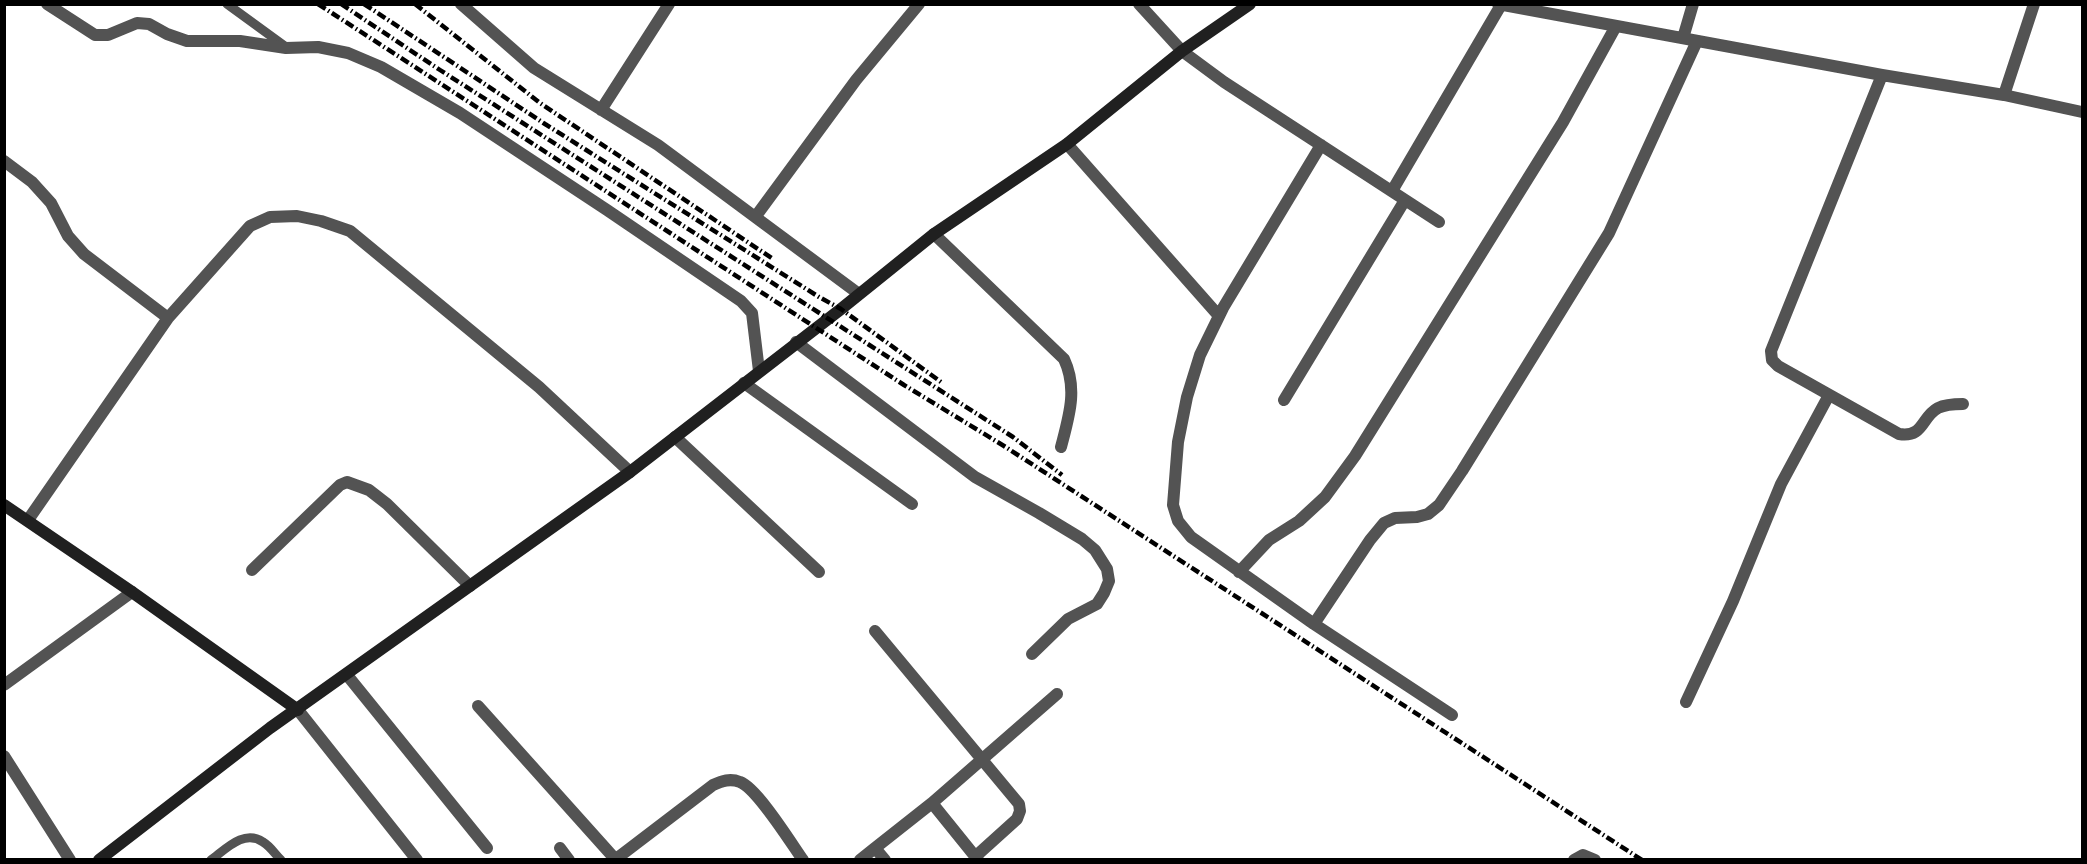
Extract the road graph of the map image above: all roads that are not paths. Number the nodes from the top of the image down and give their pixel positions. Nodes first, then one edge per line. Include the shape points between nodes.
1 (47, 4) edge
2 (227, 4) edge
3 (461, 4) edge
4 (669, 4) edge
5 (919, 4) edge
6 (1139, 4) edge
7 (1250, 4) edge
8 (1693, 4) edge
9 (2034, 4) edge
10 (1499, 5) edge
11 (1616, 26) junction
12 (1683, 38) junction
13 (1697, 41) junction
14 (286, 48) junction
15 (1182, 51) junction
16 (1882, 75) junction
17 (2004, 95) junction
18 (601, 110) junction
19 (2082, 112) edge
20 (1067, 144) junction
21 (1321, 145) junction
22 (4, 161) edge
23 (1392, 191) junction
24 (1405, 200) junction
25 (756, 216) junction
26 (1439, 222) dead end
27 (934, 234) junction
28 (859, 294) junction
29 (1219, 316) junction
30 (168, 318) junction
31 (796, 342) junction
32 (759, 371) junction
33 (744, 383) junction
34 (1829, 394) junction
35 (1284, 400) dead end
36 (1963, 404) dead end
37 (675, 437) junction
38 (1061, 447) dead end
39 (630, 472) junction
40 (912, 504) dead end
41 (4, 505) edge
42 (28, 520) junction
43 (252, 570) dead end
44 (819, 572) dead end
45 (1239, 572) junction
46 (470, 586) junction
47 (132, 592) junction
48 (1314, 624) junction
49 (875, 631) dead end
50 (1032, 654) dead end
51 (347, 675) junction
52 (4, 685) edge
53 (1057, 694) dead end
54 (1686, 702) dead end
55 (478, 706) dead end
56 (298, 710) junction
57 (1452, 714) dead end
58 (4, 756) edge
59 (981, 760) junction
60 (932, 803) junction
61 (487, 848) dead end
62 (560, 848) dead end
63 (875, 848) junction
64 (977, 858) edge
65 (616, 859) edge
66 (70, 860) edge
67 (99, 860) edge
68 (211, 860) edge
69 (280, 860) edge
70 (417, 860) edge
71 (569, 860) edge
72 (803, 860) edge
73 (860, 860) edge
74 (885, 860) edge
75 (1574, 860) edge
76 (1595, 860) edge

1 - 14 street via 95,35 108,35 137,22 187,41 240,41
2 - 14 lane
3 - 18 street via 534,68
4 - 18 street
5 - 25 street via 856,80
6 - 15 street
7 - 15 street
8 - 12 street
9 - 17 street
10 - 11 street
10 - 23 street
11 - 12 street
11 - 45 street via 1563,122 1355,456 1325,497 1269,540
12 - 13 street
13 - 16 street
13 - 48 street via 1609,232 1462,471 1439,505 1428,514 1384,523
14 - 32 street via 318,47 348,52 381,67 470,120 731,294 752,313
15 - 20 street
15 - 21 street
16 - 17 street
16 - 34 street via 1771,351 1778,366
17 - 19 street
18 - 25 street via 658,145
20 - 27 street
20 - 29 street
21 - 23 street
21 - 29 street
22 - 30 street via 51,203 68,236 84,254
23 - 24 street
24 - 26 street
24 - 35 street
25 - 28 street
27 - 28 street
27 - 38 street via 1064,359 1072,386 1072,407
28 - 31 street
29 - 45 street via 1200,355 1187,397 1178,442 1173,505 1178,521 1191,537
30 - 39 street via 250,226 270,217 321,220 350,231 539,387
30 - 42 street
31 - 32 street
31 - 50 street via 975,477 1095,550 1107,569 1109,581 1104,593 1097,604 1068,619
32 - 33 street
33 - 37 street
33 - 40 street
34 - 36 street via 1909,436 1939,407
34 - 54 street via 1781,484
37 - 39 street
37 - 44 street
39 - 46 street
41 - 42 street
42 - 47 street
43 - 46 street via 347,482 369,490 387,504
45 - 48 street
46 - 51 street
47 - 52 street
47 - 56 street
48 - 57 street
49 - 59 street
51 - 56 street
51 - 61 street
53 - 59 street
55 - 65 street
56 - 67 street
56 - 70 street
58 - 66 street
59 - 60 street
59 - 64 street via 1019,804 1020,811 1017,819
60 - 63 street
60 - 64 street
62 - 71 street
63 - 73 street
63 - 74 street
65 - 72 street via 726,779 742,782 760,799
68 - 69 lane via 250,836 264,842
75 - 76 street via 1583,855

